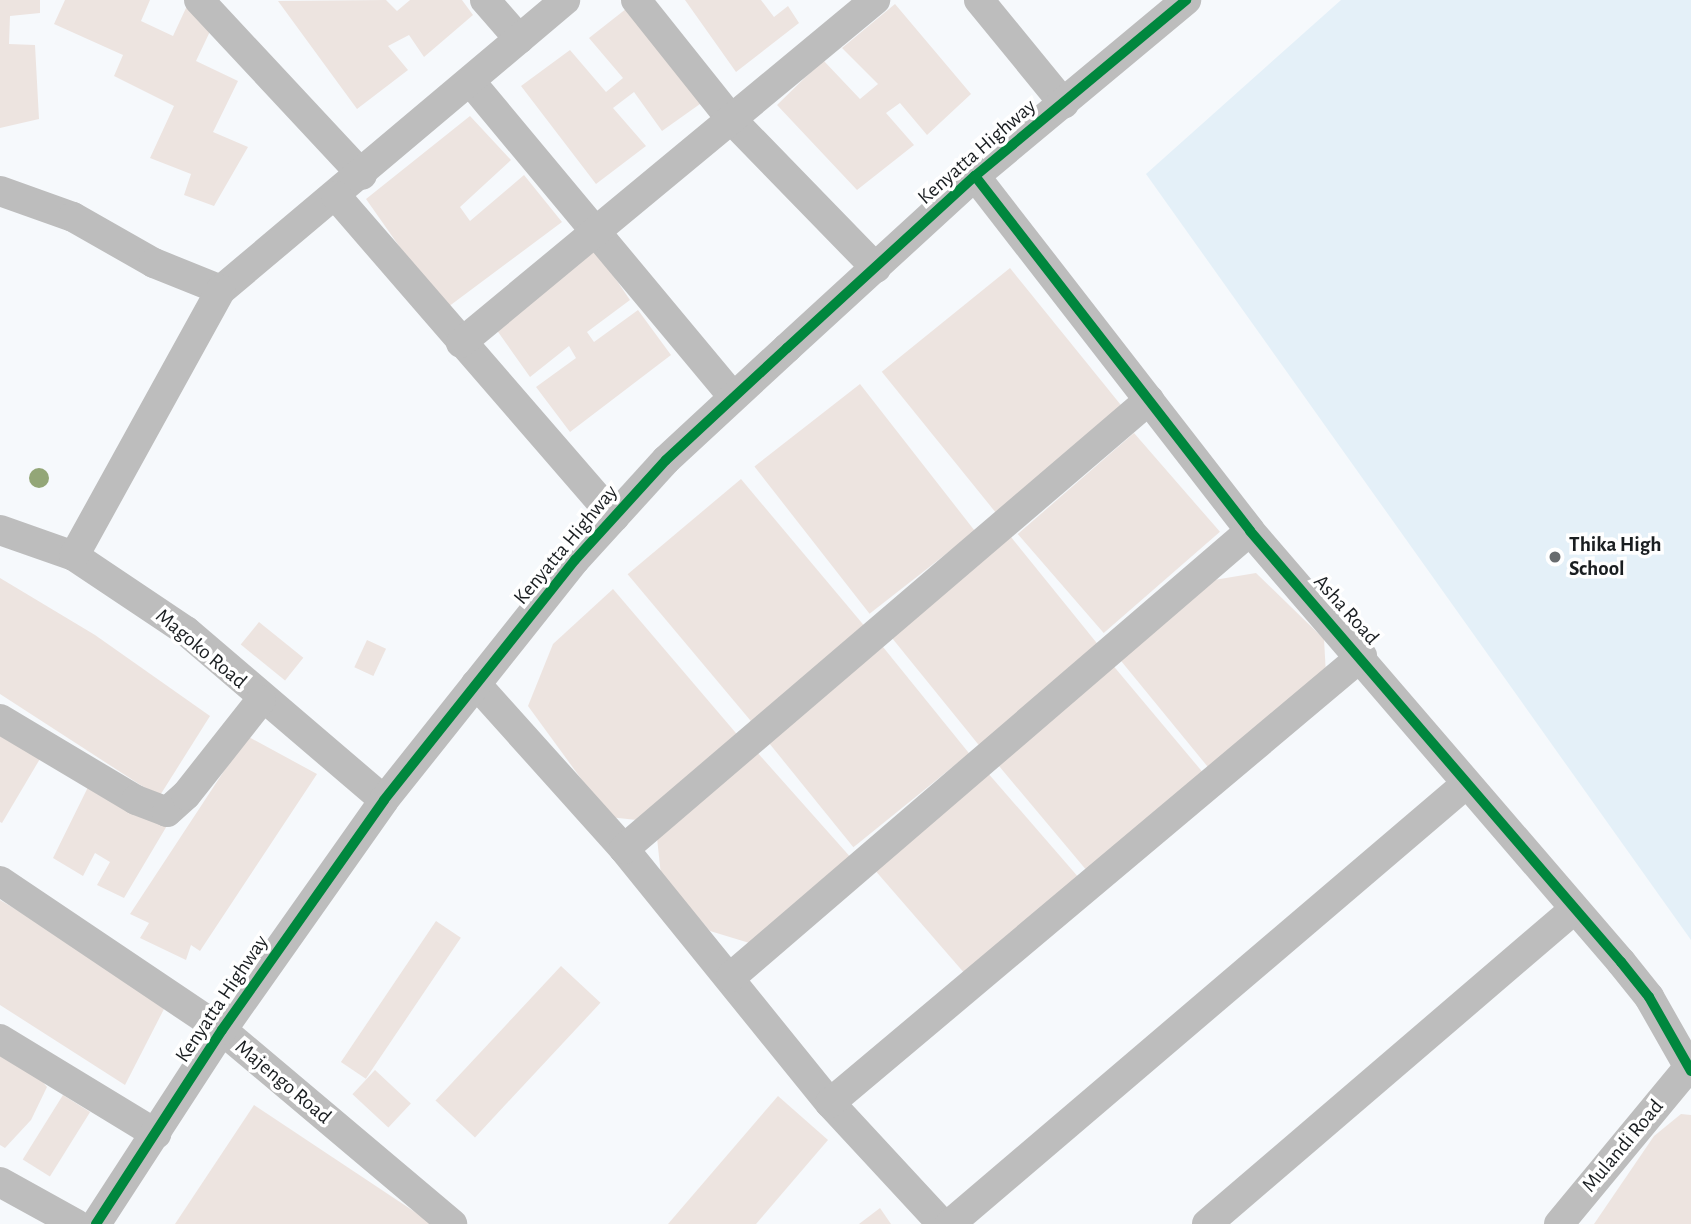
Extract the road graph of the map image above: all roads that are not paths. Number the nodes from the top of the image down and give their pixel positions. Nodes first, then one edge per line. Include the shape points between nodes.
1 (199, 0) edge
2 (485, 0) edge
3 (565, 0) edge
4 (636, 0) edge
5 (875, 0) edge
6 (979, 0) edge
7 (1186, 0) edge
8 (519, 39) junction
9 (470, 82) junction
10 (1064, 104) junction
11 (731, 119) junction
12 (362, 175) junction
13 (975, 176) junction
14 (0, 191) edge
15 (336, 196) junction
16 (593, 234) junction
17 (876, 268) junction
18 (221, 290) junction
19 (461, 343) junction
20 (733, 397) junction
21 (1149, 400) junction
22 (614, 517) junction
23 (0, 530) edge
24 (1250, 531) junction
25 (74, 556) junction
26 (1362, 656) junction
27 (476, 684) junction
28 (261, 699) junction
29 (0, 719) edge
30 (1466, 784) junction
31 (384, 800) junction
32 (624, 849) junction
33 (0, 881) edge
34 (1573, 910) junction
35 (731, 977) junction
36 (222, 1030) junction
37 (0, 1040) edge
38 (1690, 1070) edge
39 (830, 1103) junction
40 (156, 1134) junction
41 (0, 1181) edge
42 (76, 1224) edge
43 (96, 1224) edge
44 (452, 1224) edge
45 (942, 1224) edge
46 (950, 1224) edge
47 (1208, 1224) edge
48 (1559, 1224) edge

1 - 12 street
2 - 8 street
3 - 8 street
4 - 11 street
5 - 11 street
6 - 10 street
7 - 10 street, Kenyatta Highway
8 - 9 street
9 - 12 street
9 - 16 street
10 - 13 street, Kenyatta Highway
11 - 16 street
11 - 17 street
12 - 15 street
13 - 17 street, Kenyatta Highway
13 - 21 street, Asha Road
14 - 18 street via 73,217 154,262
15 - 18 street
15 - 19 street
16 - 19 street
16 - 20 street
17 - 20 street, Kenyatta Highway
18 - 25 street
19 - 22 street
20 - 22 street, Kenyatta Highway
21 - 24 street, Asha Road
21 - 32 street
22 - 27 street, Kenyatta Highway
23 - 25 street, Magoko Road
24 - 26 street, Asha Road
24 - 35 street
25 - 28 street, Magoko Road via 186,631
26 - 30 street, Asha Road
26 - 39 street
27 - 31 street, Kenyatta Highway
27 - 32 street
28 - 29 street via 186,795 167,812 136,800
28 - 31 street, Magoko Road
30 - 34 street, Asha Road
30 - 46 street
31 - 36 street, Kenyatta Highway
32 - 35 street
33 - 36 street, Majengo Road
34 - 38 street, Asha Road via 1649,998
34 - 47 street
35 - 39 street
36 - 40 street, Kenyatta Highway
36 - 44 street, Majengo Road
37 - 40 street
38 - 48 street, Mulandi Road
39 - 45 street
40 - 43 street, Kenyatta Highway
41 - 42 street

